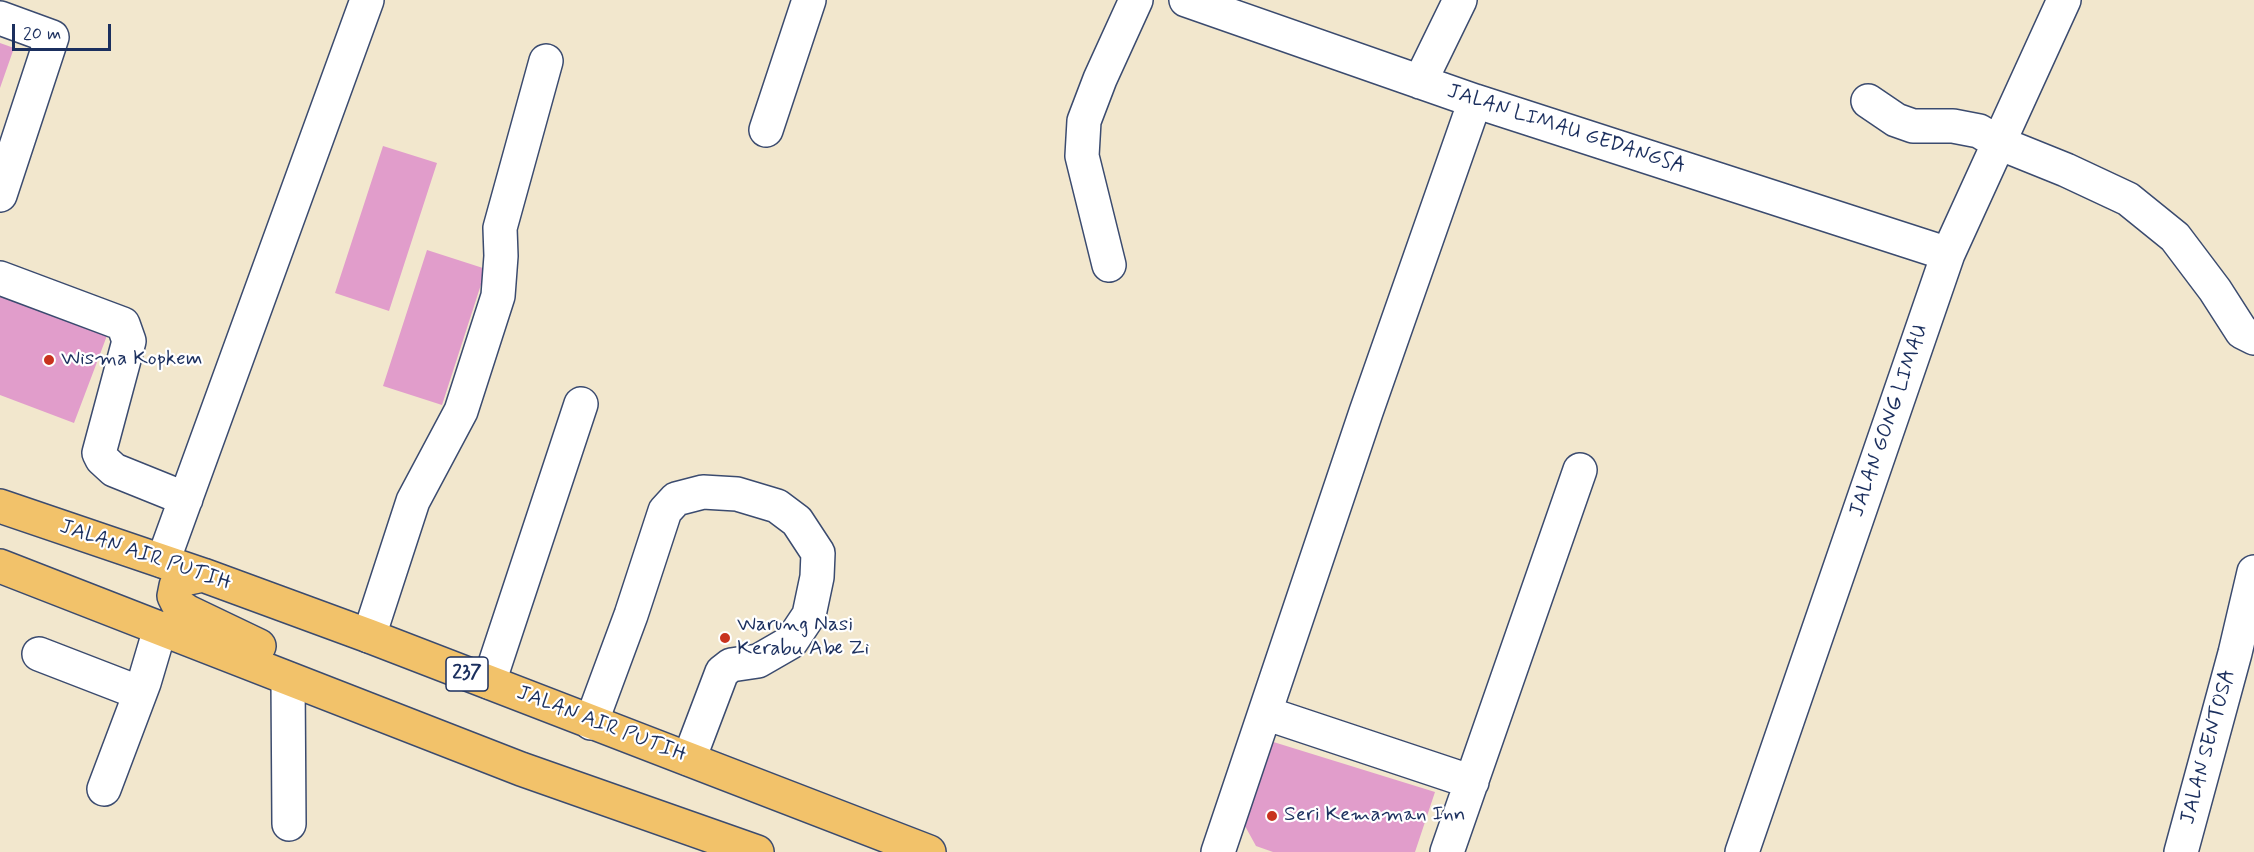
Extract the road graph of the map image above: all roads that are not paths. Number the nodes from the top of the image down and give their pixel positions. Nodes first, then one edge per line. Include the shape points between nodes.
1 (367, 0) edge
2 (809, 0) edge
3 (1136, 0) edge
4 (1186, 0) edge
5 (1460, 0) edge
6 (2064, 0) edge
7 (0, 18) edge
8 (546, 61) dead end
9 (1420, 82) junction
10 (1475, 101) junction
11 (1868, 101) dead end
12 (766, 130) dead end
13 (1999, 143) junction
14 (2, 183) edge
15 (1948, 254) junction
16 (1109, 265) dead end
17 (0, 278) edge
18 (2254, 338) edge
19 (581, 404) dead end
20 (1580, 470) dead end
21 (186, 499) junction
22 (0, 506) edge
23 (163, 561) junction
24 (0, 566) edge
25 (2254, 572) edge
26 (203, 575) junction
27 (160, 628) junction
28 (369, 636) junction
29 (39, 654) dead end
30 (2245, 656) edge
31 (288, 679) junction
32 (489, 682) junction
33 (140, 693) junction
34 (1265, 712) junction
35 (591, 723) junction
36 (689, 759) junction
37 (521, 769) junction
38 (1472, 782) junction
39 (104, 789) dead end
40 (289, 824) dead end
41 (742, 849) edge
42 (929, 852) edge
43 (1218, 852) edge
44 (1447, 852) edge
45 (1742, 852) edge
46 (2181, 852) edge

1 - 21 street
2 - 12 street
3 - 16 street via 1084,121 1082,156
4 - 9 street, JALAN LIMAU GEDANGSA
5 - 9 street
6 - 13 street, JALAN GONG LIMAU
7 - 14 street via 52,37
8 - 28 street via 500,228 498,296 460,411 413,501
9 - 10 street, JALAN LIMAU GEDANGSA
10 - 15 street, JALAN LIMAU GEDANGSA
10 - 34 street
11 - 13 street via 1896,120 1913,126 1953,126 1979,131
13 - 15 street, JALAN GONG LIMAU
13 - 18 street via 2128,199 2175,237 2242,333
15 - 45 street, JALAN GONG LIMAU
17 - 21 street via 123,324 129,341 99,453 114,470
19 - 32 street
20 - 38 street
21 - 23 street
22 - 23 main road, JALAN AIR PUTIH / 237
23 - 26 main road, JALAN AIR PUTIH / 237
24 - 27 main road
25 - 30 street, JALAN SENTOSA
26 - 28 main road, JALAN AIR PUTIH / 237
26 - 37 main road via 184,579 176,586 174,596 188,612
27 - 31 main road
27 - 33 street
28 - 32 main road, JALAN AIR PUTIH / 237
29 - 33 street
30 - 46 street, JALAN SENTOSA
31 - 37 main road
31 - 40 street
32 - 35 main road, JALAN AIR PUTIH / 237
33 - 39 street
34 - 38 street
34 - 43 street
35 - 36 main road, JALAN AIR PUTIH / 237
35 - 36 street via 665,511 676,499 703,492 737,494 777,506 797,521 818,553 809,615 791,642 759,661 732,665 722,672
36 - 42 main road, JALAN AIR PUTIH / 237
37 - 41 main road
38 - 44 street

